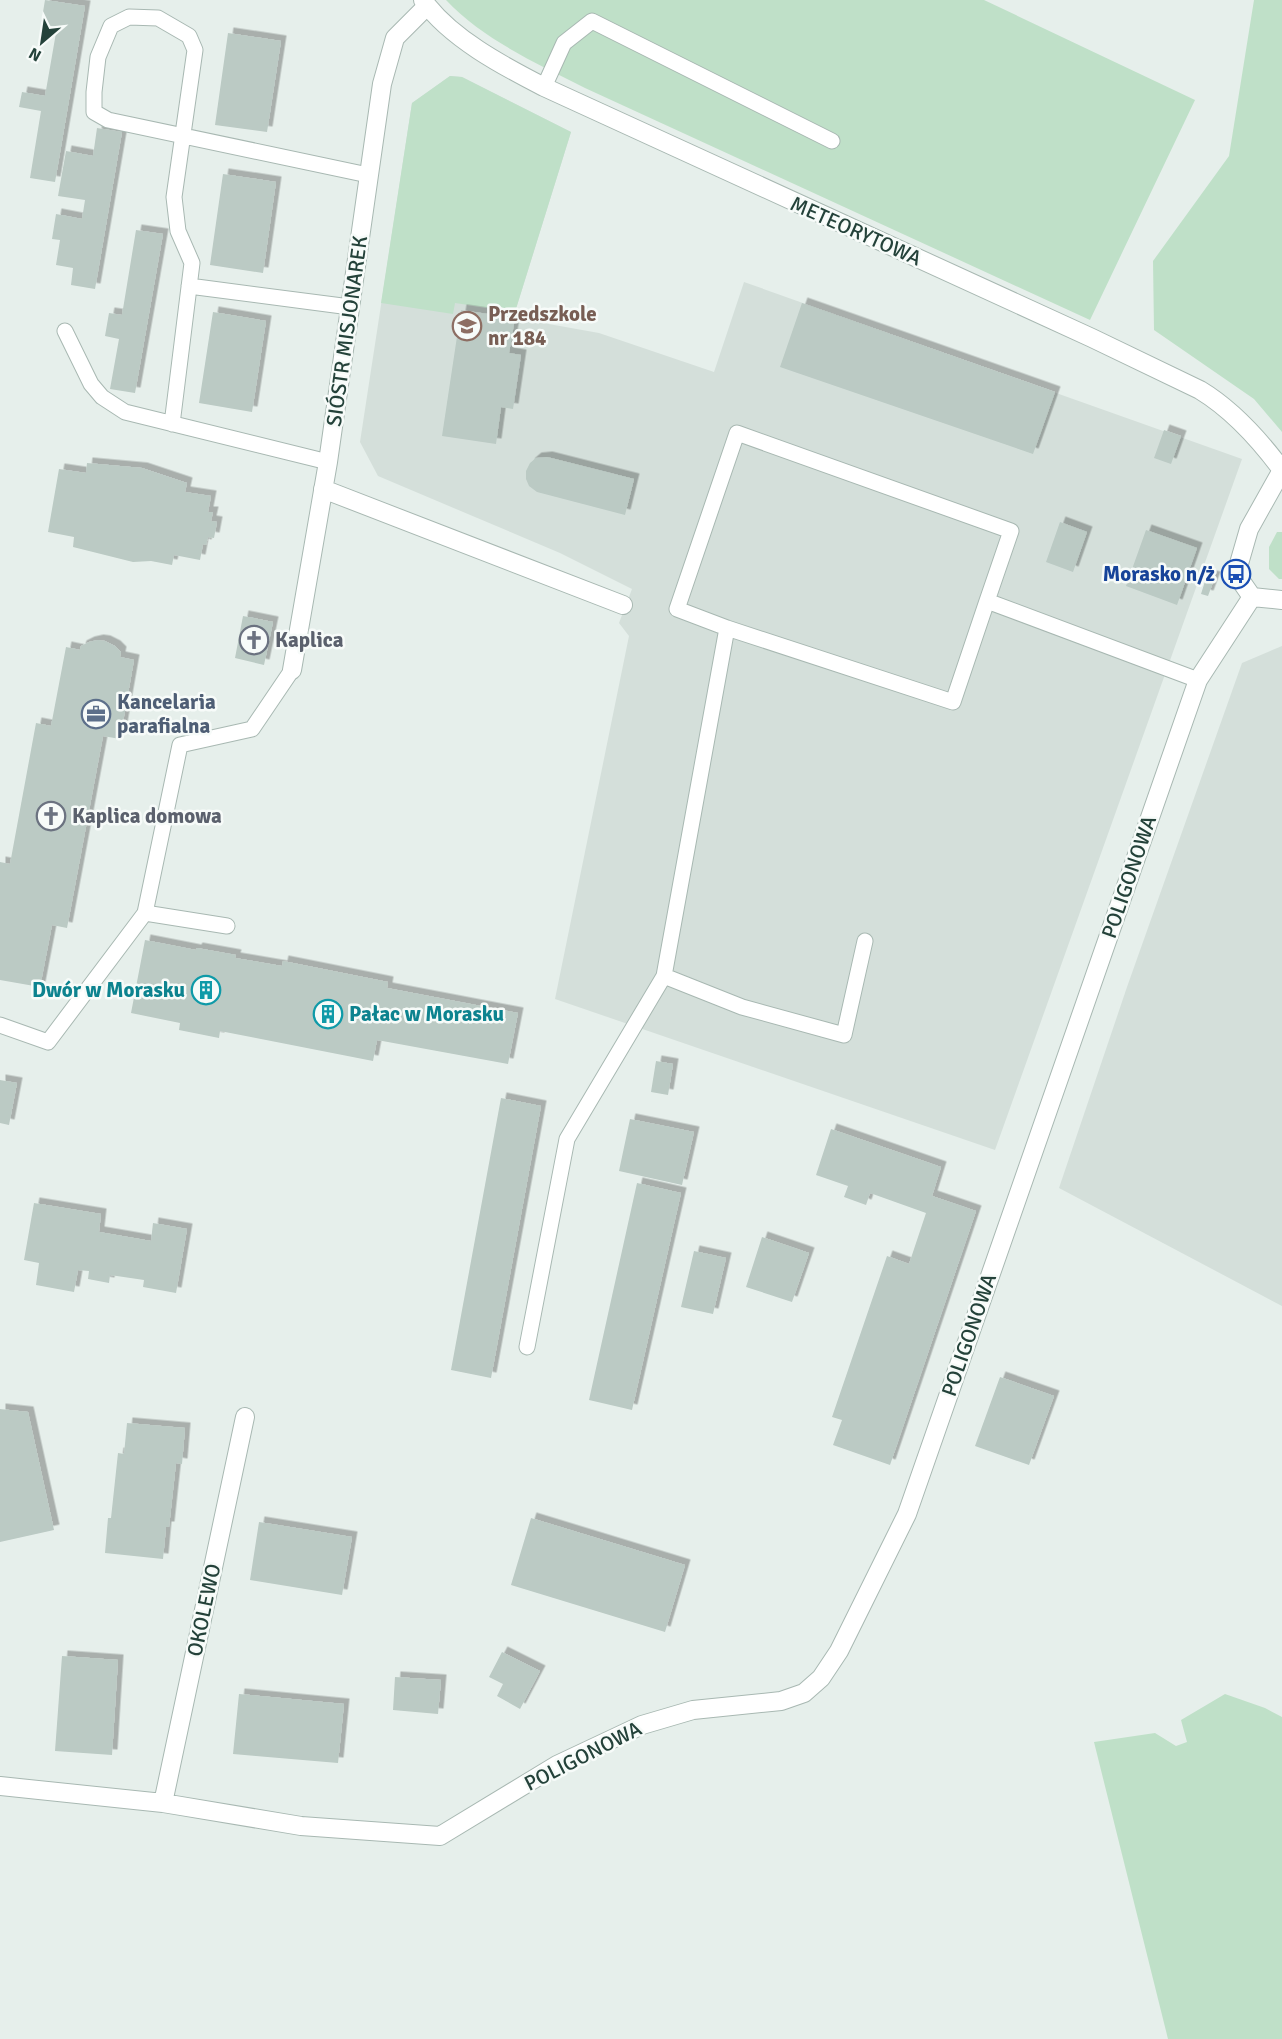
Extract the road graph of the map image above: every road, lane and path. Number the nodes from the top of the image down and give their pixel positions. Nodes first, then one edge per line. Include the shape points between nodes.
1 (425, 3) edge
2 (544, 87) junction
3 (183, 136) junction
4 (831, 141) dead end
5 (368, 175) junction
6 (189, 286) junction
7 (350, 307) junction
8 (65, 331) dead end
9 (172, 424) junction
10 (328, 462) junction
11 (1282, 470) edge
12 (323, 489) junction
13 (1252, 597) junction
14 (1282, 600) edge
15 (987, 601) junction
16 (623, 605) dead end
17 (728, 628) junction
18 (292, 670) joint
19 (1198, 680) junction
20 (145, 913) junction
21 (227, 926) dead end
22 (865, 941) dead end
23 (664, 976) junction
24 (0, 1025) edge
25 (527, 1347) dead end
26 (245, 1417) dead end
27 (0, 1786) edge
28 (163, 1803) junction

1 - 2 street, METEORYTOWA via 447,26 482,51
1 - 5 street, SIÓSTR MISJONAREK via 395,38 382,84
2 - 4 lane via 564,43 592,21
2 - 11 street, METEORYTOWA via 1200,390 1248,430
3 - 3 lane via 195,50 189,36 158,18 129,17 111,26 98,57 94,111 108,120
3 - 5 lane
3 - 6 lane via 174,197 178,231 192,263
5 - 7 street, SIÓSTR MISJONAREK
6 - 7 lane
6 - 9 lane
7 - 10 street, SIÓSTR MISJONAREK
8 - 9 lane via 102,398 125,412
9 - 10 lane
10 - 12 street, SIÓSTR MISJONAREK
11 - 13 street via 1249,529 1236,574
12 - 16 street
12 - 18 street, SIÓSTR MISJONAREK
13 - 14 street
13 - 19 street, POLIGONOWA
15 - 17 lane via 953,702
15 - 17 lane via 1011,531 737,432 677,609
15 - 19 lane
17 - 23 lane
18 - 20 lane via 252,729 180,745
19 - 28 street, POLIGONOWA via 907,1514 839,1651 821,1678 804,1693 781,1701 693,1710 642,1725 557,1765 440,1836 301,1826
20 - 21 lane
20 - 24 lane via 48,1042
22 - 23 lane via 844,1035 742,1007
23 - 25 lane via 567,1139
26 - 28 street, OKOLEWO
27 - 28 street

